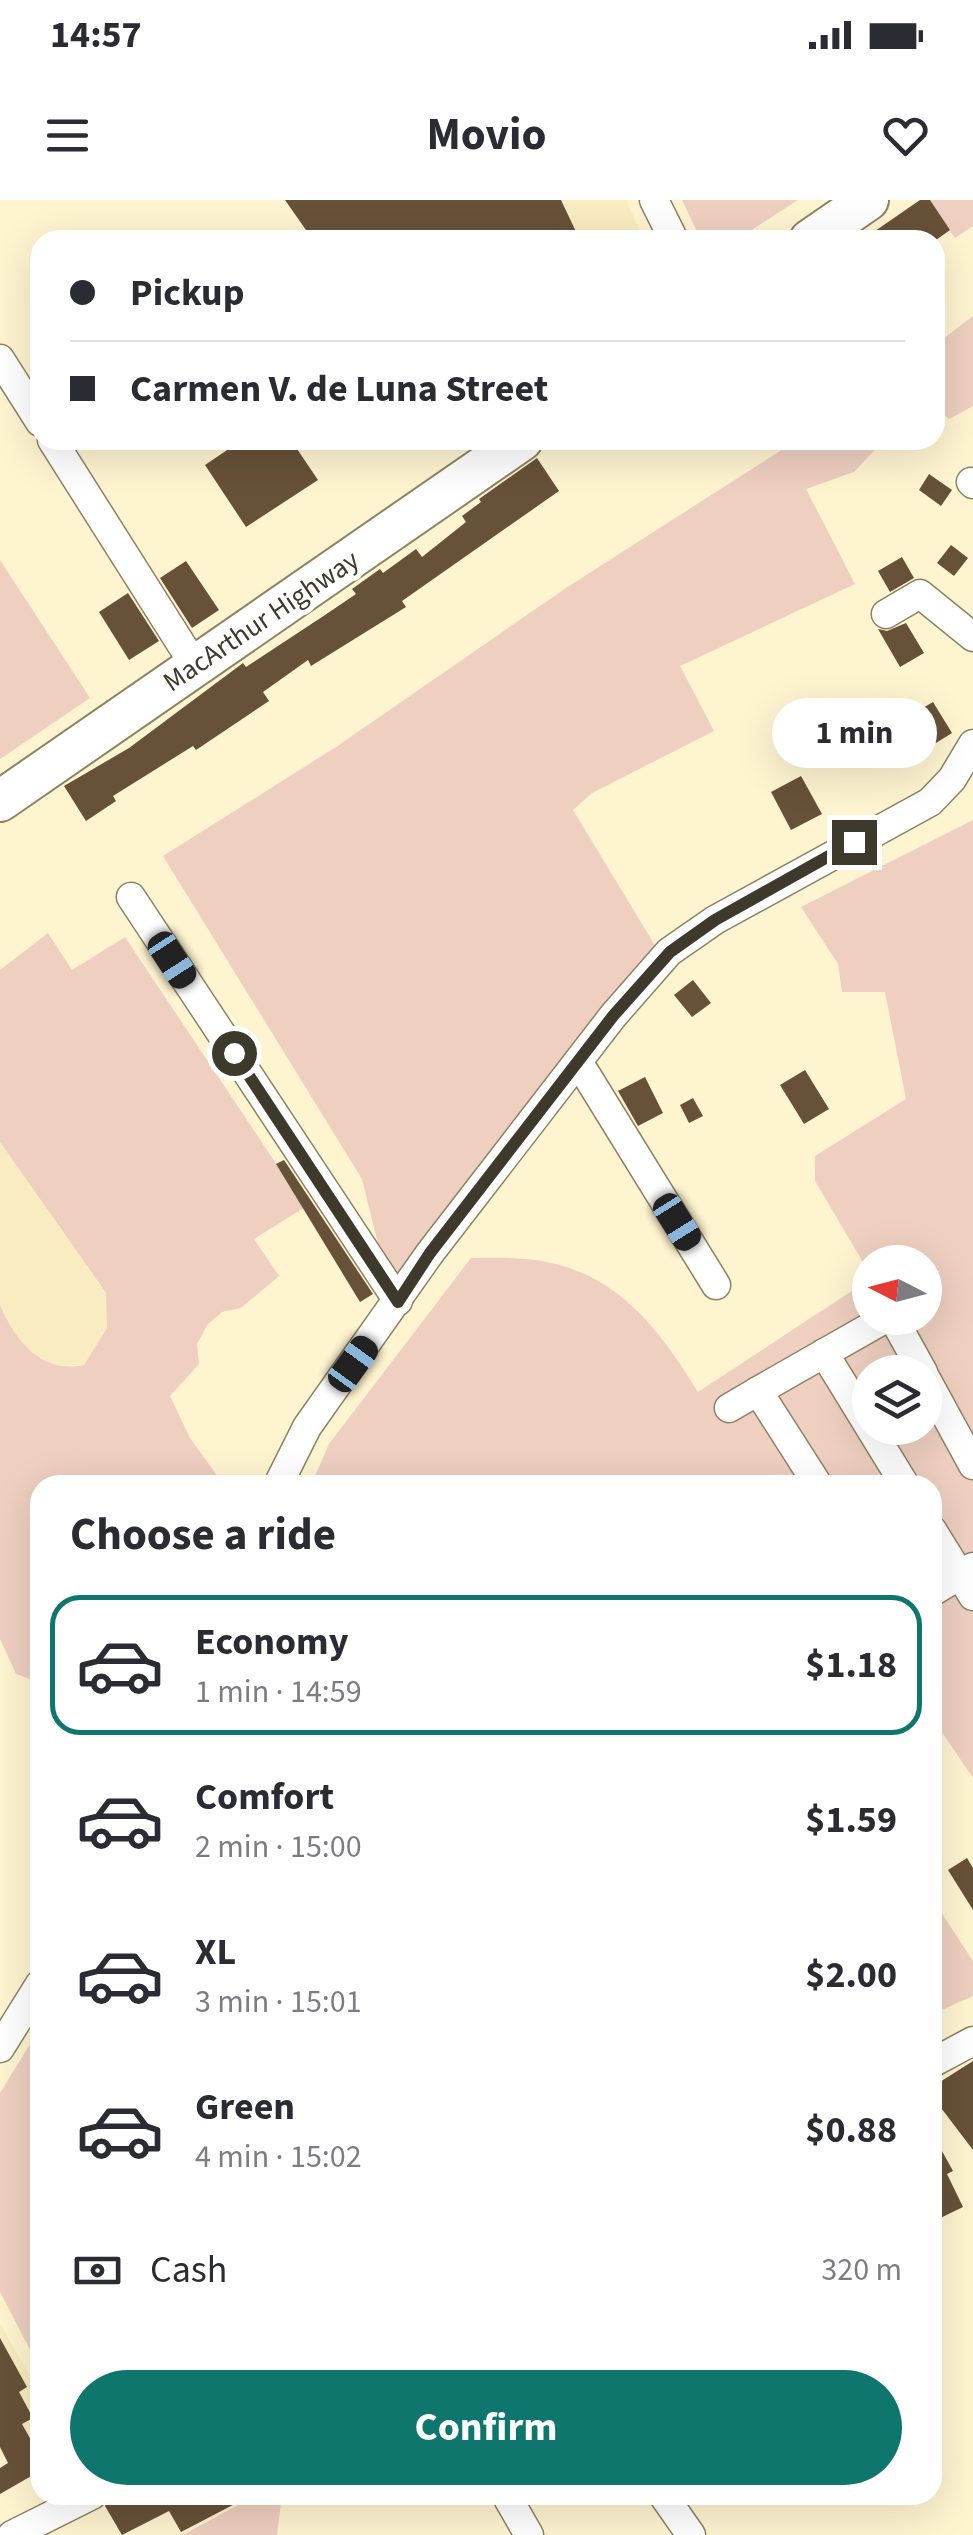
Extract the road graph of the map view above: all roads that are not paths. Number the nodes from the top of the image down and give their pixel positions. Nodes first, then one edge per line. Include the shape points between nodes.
1 (654, 200) edge
2 (868, 200) edge
3 (669, 230) edge
4 (824, 230) edge
5 (0, 358) edge
6 (30, 406) edge
7 (58, 450) edge
8 (508, 450) edge
9 (886, 614) dead end
10 (973, 638) edge
11 (195, 666) junction
12 (973, 744) edge
13 (0, 801) edge
14 (131, 897) dead end
15 (578, 1063) junction
16 (716, 1286) dead end
17 (398, 1302) junction
18 (858, 1335) edge
19 (824, 1354) junction
20 (758, 1391) junction
21 (729, 1408) dead end
22 (942, 1408) edge
23 (973, 1466) edge
24 (283, 1475) edge
25 (812, 1475) edge
26 (899, 1475) edge
27 (942, 1543) edge
28 (969, 1579) edge
29 (942, 1588) edge
30 (30, 2000) edge
31 (973, 2040) edge
32 (0, 2048) edge
33 (942, 2057) edge
34 (72, 2505) edge
35 (512, 2505) edge
36 (670, 2505) edge
37 (12, 2535) edge
38 (529, 2535) edge
39 (690, 2535) edge

1 - 3 street
2 - 4 highway
5 - 6 street
7 - 11 street
8 - 11 highway, MacArthur Highway
9 - 10 street via 920,594
11 - 13 highway, MacArthur Highway
12 - 15 street via 930,802 715,920 670,952
14 - 17 street
15 - 16 street
15 - 17 street
17 - 24 street via 307,1426
18 - 19 street
19 - 20 street
19 - 26 street
20 - 21 street
20 - 25 street
22 - 23 street
27 - 28 street
28 - 29 street
30 - 32 street
31 - 33 street
34 - 37 street
35 - 38 street
36 - 39 street

